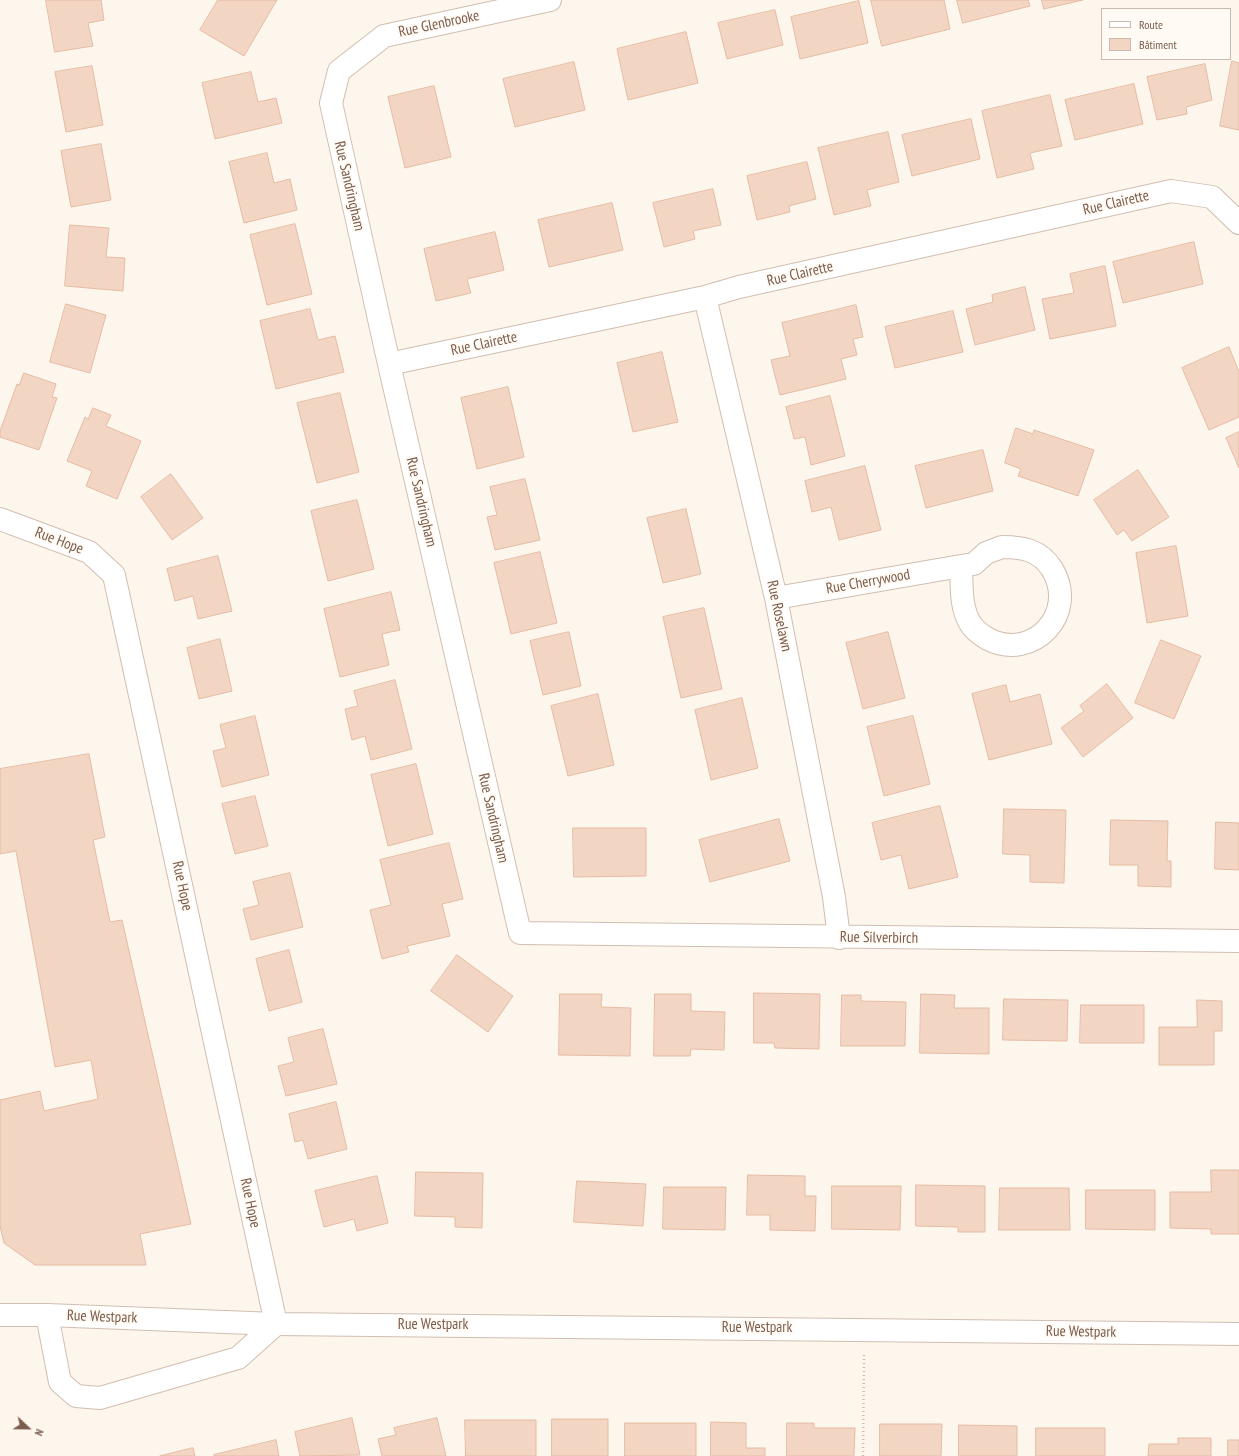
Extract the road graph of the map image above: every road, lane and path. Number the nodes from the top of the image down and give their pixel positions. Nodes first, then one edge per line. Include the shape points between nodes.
1 (550, 0) edge
2 (339, 71) joint
3 (1239, 223) edge
4 (705, 297) junction
5 (389, 364) junction
6 (0, 519) edge
7 (961, 566) junction
8 (776, 598) junction
9 (520, 933) joint
10 (839, 938) junction
11 (1239, 941) edge
12 (0, 1315) edge
13 (47, 1315) junction
14 (276, 1324) junction
15 (864, 1329) junction
16 (1239, 1334) edge
17 (863, 1456) edge

1 - 2 street, Rue Glenbrooke via 384,36
2 - 5 street, Rue Sandringham via 331,103
3 - 4 street, Rue Clairette via 1212,197 1171,191 739,287
4 - 5 street, Rue Clairette
4 - 8 street, Rue Roselawn
5 - 9 street, Rue Sandringham
6 - 14 street, Rue Hope via 89,552 114,575
7 - 7 street, Rue Cherrywood via 964,610 970,624 982,636 995,643 1027,643 1041,636 1052,624 1059,610 1061,593 1057,577 1048,562 1035,552 1019,547 1002,547 986,553 974,564
7 - 8 street, Rue Cherrywood
8 - 10 street, Rue Roselawn via 834,897
9 - 10 street, Rue Silverbirch
10 - 11 street, Rue Silverbirch
12 - 13 street, Rue Westpark
13 - 14 street, Rue Westpark
13 - 14 street, Rue Westpark via 60,1382 76,1396 100,1398 238,1358
14 - 15 street, Rue Westpark
15 - 16 street, Rue Westpark
15 - 17 path

